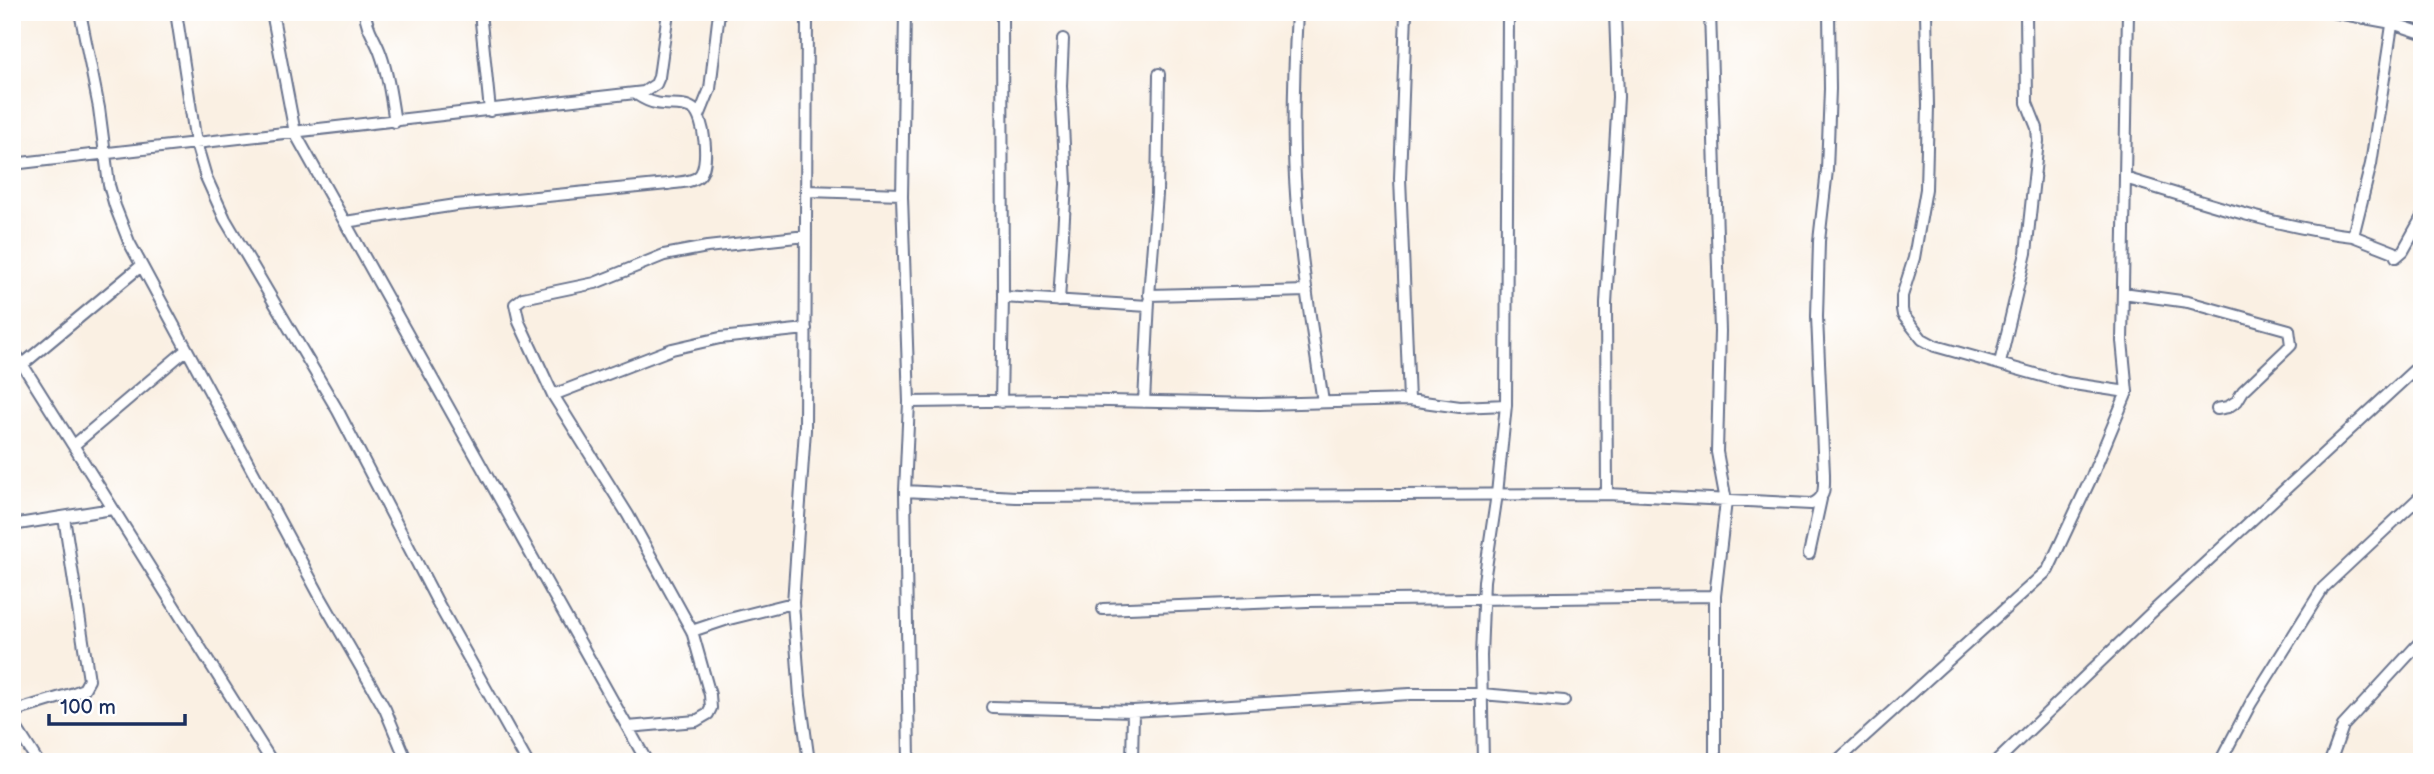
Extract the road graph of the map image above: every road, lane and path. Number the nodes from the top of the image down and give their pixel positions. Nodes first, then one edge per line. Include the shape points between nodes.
1 (80, 12) edge
2 (176, 12) edge
3 (272, 12) edge
4 (365, 12) edge
5 (480, 12) edge
6 (668, 12) edge
7 (719, 12) edge
8 (807, 12) edge
9 (905, 12) edge
10 (1002, 12) edge
11 (1297, 12) edge
12 (1406, 12) edge
13 (1508, 12) edge
14 (1615, 12) edge
15 (1710, 12) edge
16 (1829, 12) edge
17 (1926, 12) edge
18 (2026, 12) edge
19 (2127, 12) edge
20 (2332, 12) edge
21 (2393, 18) edge
22 (2422, 33) edge
23 (1063, 39) dead end
24 (1159, 74) dead end
25 (636, 94) junction
26 (490, 111) junction
27 (699, 116) junction
28 (395, 122) junction
29 (295, 133) junction
30 (196, 144) junction
31 (105, 153) junction
32 (12, 164) edge
33 (2125, 178) junction
34 (807, 191) junction
35 (902, 194) junction
36 (2422, 217) edge
37 (345, 222) junction
38 (806, 236) junction
39 (2353, 236) junction
40 (141, 266) junction
41 (1307, 292) junction
42 (2123, 293) junction
43 (1003, 297) junction
44 (1059, 301) junction
45 (1149, 301) junction
46 (806, 329) junction
47 (12, 348) edge
48 (186, 350) junction
49 (2000, 363) junction
50 (2422, 363) edge
51 (22, 365) junction
52 (2127, 392) junction
53 (554, 395) junction
54 (1409, 400) junction
55 (909, 402) junction
56 (1001, 402) junction
57 (1144, 402) junction
58 (1323, 402) junction
59 (1506, 405) junction
60 (2217, 409) dead end
61 (74, 444) junction
62 (905, 491) junction
63 (1497, 494) junction
64 (1607, 494) junction
65 (2422, 495) edge
66 (1821, 499) junction
67 (1726, 501) junction
68 (112, 509) junction
69 (64, 517) junction
70 (12, 525) edge
71 (1810, 554) dead end
72 (1715, 596) junction
73 (1483, 601) junction
74 (793, 603) junction
75 (1103, 609) dead end
76 (692, 631) junction
77 (2422, 640) edge
78 (1482, 694) junction
79 (1564, 701) dead end
80 (992, 707) dead end
81 (1133, 711) junction
82 (12, 712) edge
83 (12, 721) edge
84 (628, 727) junction
85 (38, 762) edge
86 (272, 762) edge
87 (407, 762) edge
88 (527, 762) edge
89 (647, 762) edge
90 (809, 762) edge
91 (909, 762) edge
92 (1132, 762) edge
93 (1483, 762) edge
94 (1715, 762) edge
95 (1836, 762) edge
96 (1996, 762) edge
97 (2220, 762) edge
98 (2330, 762) edge

1 - 31 street
2 - 30 street
3 - 29 street
4 - 28 street via 385,68
5 - 26 street
6 - 25 street via 659,77 651,89
7 - 27 street via 710,89
8 - 34 street
9 - 35 street
10 - 43 street
11 - 41 street via 1294,166
12 - 54 street via 1400,178
13 - 59 street
14 - 64 street via 1617,127 1606,304
15 - 67 street via 1720,331 1717,452
16 - 66 street via 1828,156 1817,317 1824,474
17 - 49 street via 1926,188 1902,296 1903,316 1922,339
18 - 49 street via 2027,103 2038,141 2026,253
19 - 33 street
20 - 21 street
21 - 22 street
21 - 39 street via 2371,164
23 - 44 street via 1066,184
24 - 45 street
25 - 26 street
25 - 27 street via 657,104 688,106
26 - 28 street
27 - 37 street via 706,159 703,171 691,180 456,205
28 - 29 street
29 - 30 street
29 - 37 street
30 - 31 street
30 - 88 street via 225,219 338,411
31 - 32 street
31 - 40 street via 115,206
33 - 39 street via 2275,221
33 - 42 street
34 - 35 street
34 - 38 street
35 - 55 street
36 - 39 street via 2396,257 2394,252
37 - 84 street
38 - 46 street
38 - 53 street via 664,255 595,283 520,299 515,311
40 - 48 street
40 - 51 street
41 - 45 street
41 - 58 street
42 - 52 street
42 - 60 street via 2188,302 2289,330 2291,345 2237,401
43 - 44 street
43 - 56 street
44 - 45 street
45 - 57 street
46 - 53 street via 720,338 672,349
46 - 74 street via 805,430
47 - 51 street
48 - 61 street
48 - 87 street via 385,709
49 - 52 street via 2067,383
50 - 96 street
51 - 61 street
52 - 95 street via 2048,570
53 - 76 street
54 - 58 street
54 - 59 street via 1460,407
55 - 56 street
55 - 62 street
56 - 57 street
57 - 58 street
59 - 63 street
61 - 68 street
62 - 63 street via 1030,497
62 - 91 street
63 - 64 street
63 - 73 street
64 - 67 street
65 - 97 street via 2323,588
66 - 67 street via 1811,504
66 - 71 street
67 - 72 street
68 - 69 street
68 - 86 street
69 - 70 street
69 - 82 street via 89,680 84,689
72 - 73 street
72 - 94 street
73 - 75 street via 1307,601
73 - 78 street
74 - 76 street
74 - 90 street
76 - 84 street via 710,695 708,714 687,722
77 - 98 street via 2343,726
78 - 79 street
78 - 81 street via 1410,694
78 - 93 street
80 - 81 street
81 - 92 street
83 - 85 street
84 - 89 street

